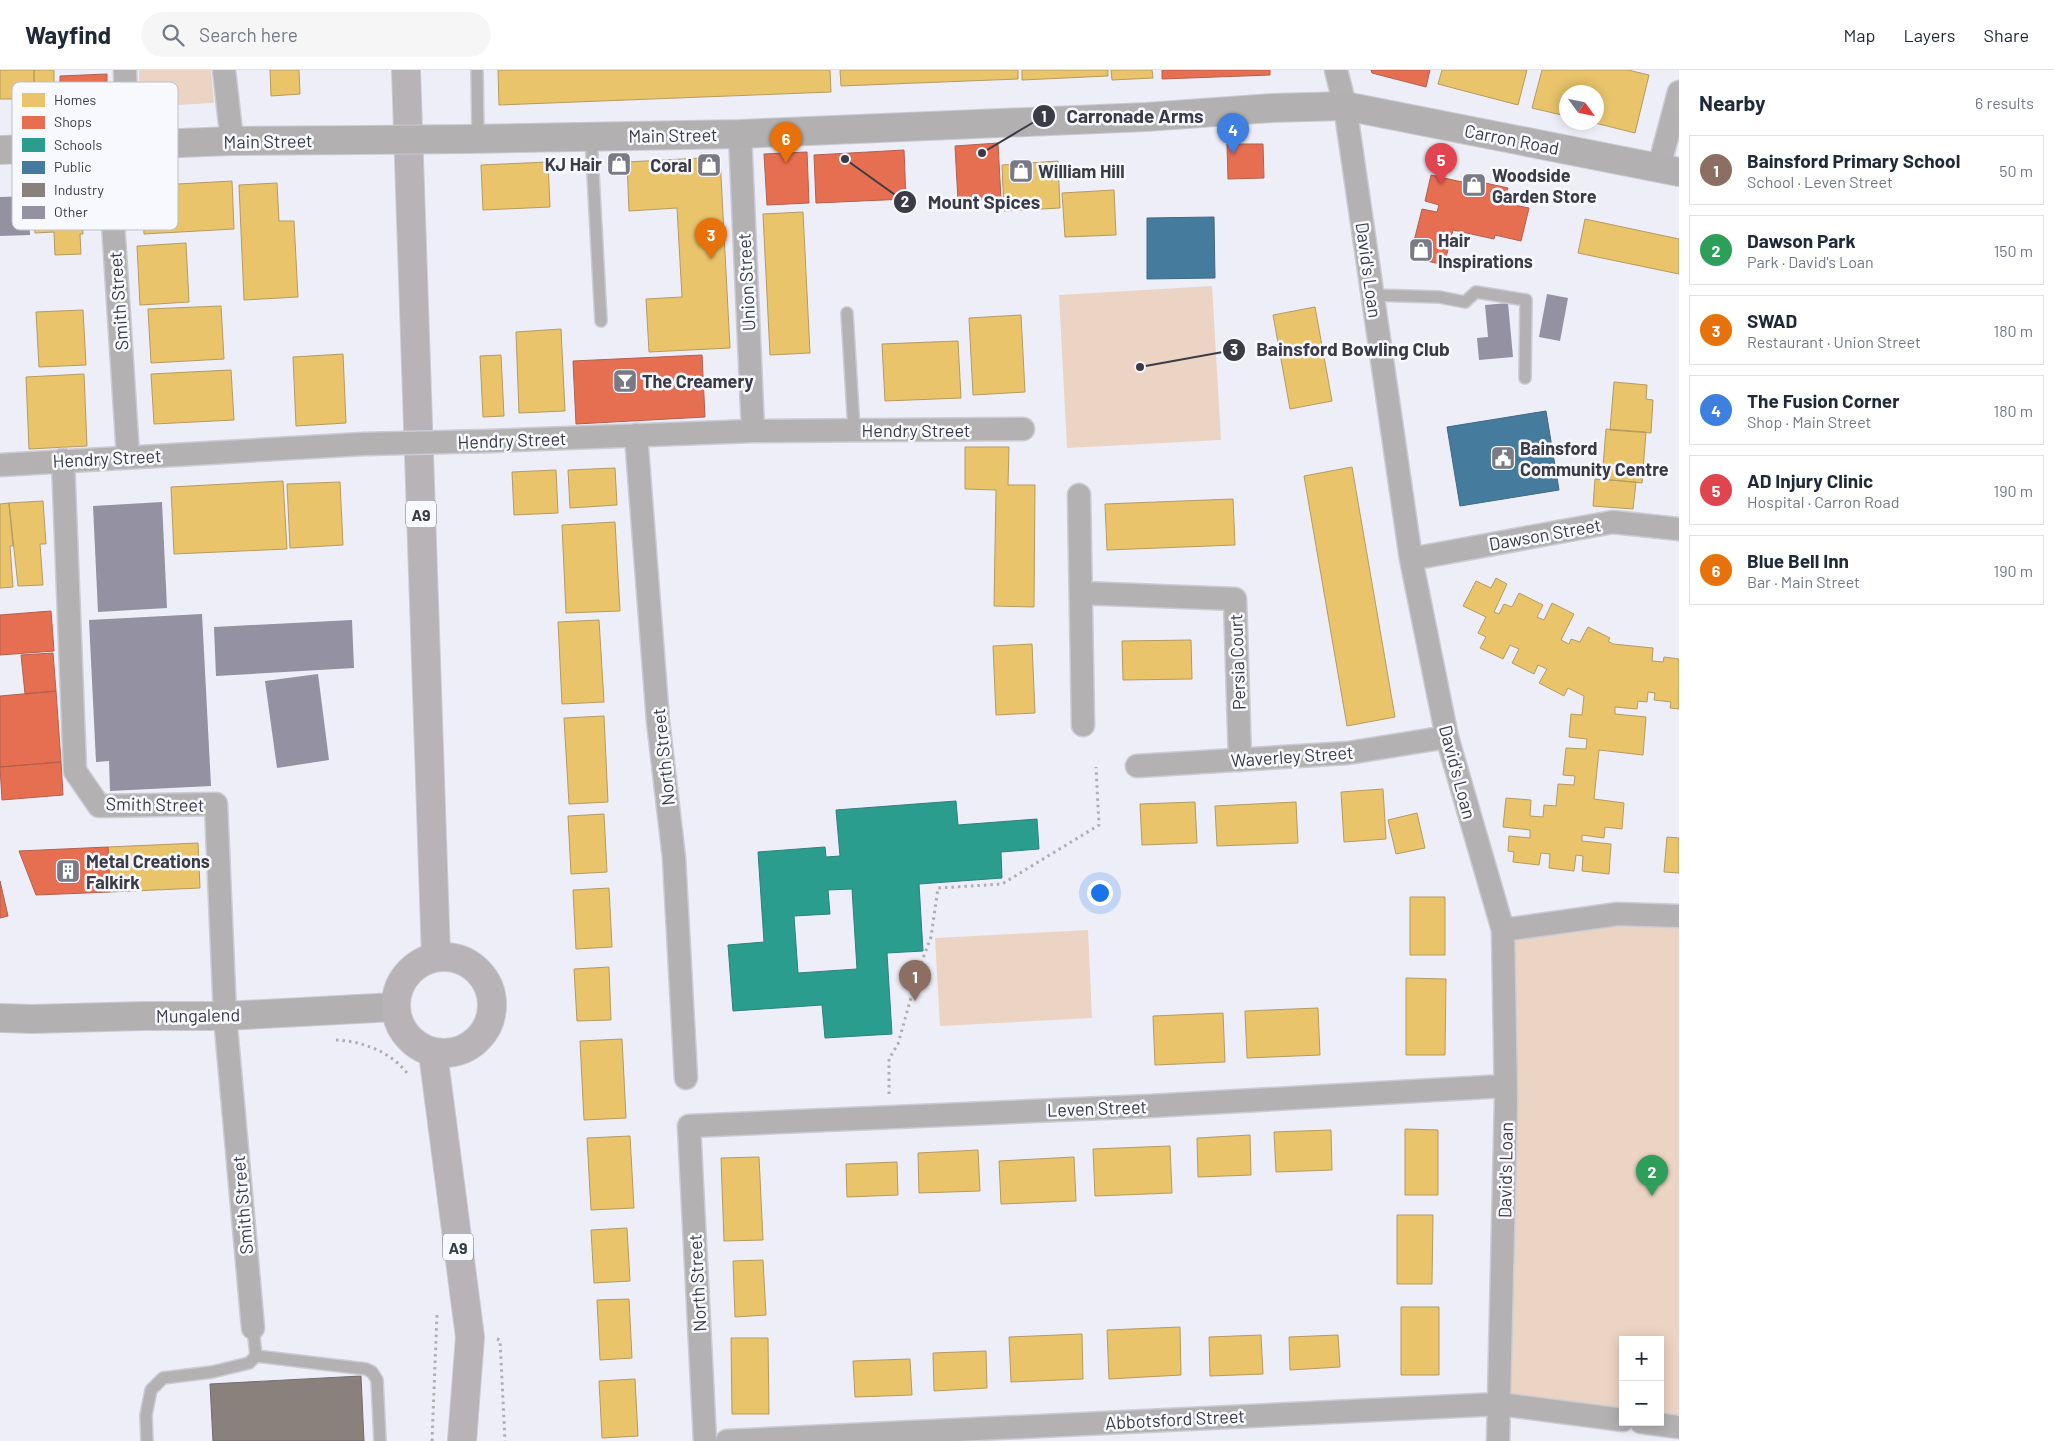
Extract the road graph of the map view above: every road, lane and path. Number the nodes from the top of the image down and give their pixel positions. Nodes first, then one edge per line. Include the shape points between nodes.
1 (224, 70) edge
2 (406, 70) edge
3 (477, 70) edge
4 (1336, 70) edge
5 (1679, 92) edge
6 (1346, 106) junction
7 (740, 134) junction
8 (591, 136) junction
9 (472, 138) junction
10 (232, 141) junction
11 (178, 143) edge
12 (1669, 170) edge
13 (120, 230) edge
14 (1372, 295) junction
15 (847, 313) dead end
16 (600, 321) dead end
17 (1525, 378) dead end
18 (1024, 429) dead end
19 (854, 430) junction
20 (753, 431) junction
21 (636, 436) junction
22 (128, 456) junction
23 (63, 460) junction
24 (0, 464) edge
25 (1079, 496) dead end
26 (1679, 529) edge
27 (1411, 559) junction
28 (1081, 593) junction
29 (1083, 725) dead end
30 (1447, 736) junction
31 (1240, 760) junction
32 (1137, 766) dead end
33 (1096, 767) dead end
34 (1679, 916) edge
35 (1503, 930) junction
36 (436, 957) junction
37 (395, 1007) junction
38 (225, 1016) junction
39 (0, 1018) edge
40 (330, 1040) dead end
41 (433, 1053) junction
42 (410, 1077) dead end
43 (686, 1078) dead end
44 (1505, 1086) junction
45 (889, 1088) dead end
46 (689, 1126) joint
47 (437, 1307) dead end
48 (253, 1328) joint
49 (256, 1356) junction
50 (1500, 1404) junction
51 (1619, 1419) edge
52 (1664, 1425) edge
53 (1679, 1427) edge
54 (147, 1441) edge
55 (380, 1441) edge
56 (432, 1441) edge
57 (462, 1441) edge
58 (705, 1441) edge
59 (727, 1441) edge
60 (1498, 1441) edge

1 - 10 street
2 - 36 main road, A9
3 - 9 lane
4 - 6 street, David's Loan
5 - 12 street
6 - 7 main road, Main Street
6 - 12 main road, Carron Road
6 - 14 street, David's Loan
7 - 8 main road, Main Street
7 - 20 street, Union Street
8 - 9 main road, Main Street
8 - 16 lane
9 - 10 main road, Main Street, bridge
10 - 11 main road, Main Street
13 - 22 street, Smith Street
14 - 17 lane via 1439,297 1465,302 1476,292 1526,300
14 - 27 street, David's Loan
15 - 19 lane
18 - 19 street, Hendry Street
19 - 20 street, Hendry Street
20 - 21 street, Hendry Street
21 - 22 street, Hendry Street, bridge via 363,444
21 - 43 street, North Street via 658,721 674,858
22 - 23 street, Hendry Street
23 - 24 street, Hendry Street
23 - 38 street, Smith Street via 76,771 99,806 216,804
25 - 28 street
26 - 27 street, Dawson Street via 1613,522
27 - 30 street, David's Loan
28 - 29 street
28 - 31 street, Persia Court via 1235,599
30 - 31 street, Waverley Street via 1348,754
30 - 35 street, David's Loan
31 - 32 street, Waverley Street
33 - 45 path via 1099,825 1002,884 938,888 931,937 898,1044 889,1059
34 - 35 street via 1618,914
35 - 44 street, David's Loan
36 - 37 main road via 419,963 406,974 398,990
36 - 41 main road via 469,963 482,974 490,990 493,1007 489,1024 467,1049 450,1054
37 - 38 main road, Mungalend
37 - 41 main road via 398,1023 406,1036 418,1047
38 - 39 main road, Mungalend
38 - 48 street, Smith Street
40 - 42 path via 346,1040 372,1048 399,1063
41 - 57 main road, A9 via 470,1336
44 - 46 street, Leven Street via 1150,1106
44 - 50 street, David's Loan
46 - 58 street, North Street
47 - 56 path
48 - 49 lane
49 - 54 lane via 249,1363 212,1372 163,1378 151,1390 146,1415
49 - 55 lane via 372,1372 377,1380
50 - 51 street, Abbotsford Street
50 - 59 street, Abbotsford Street
50 - 60 street, David's Loan
52 - 53 street

